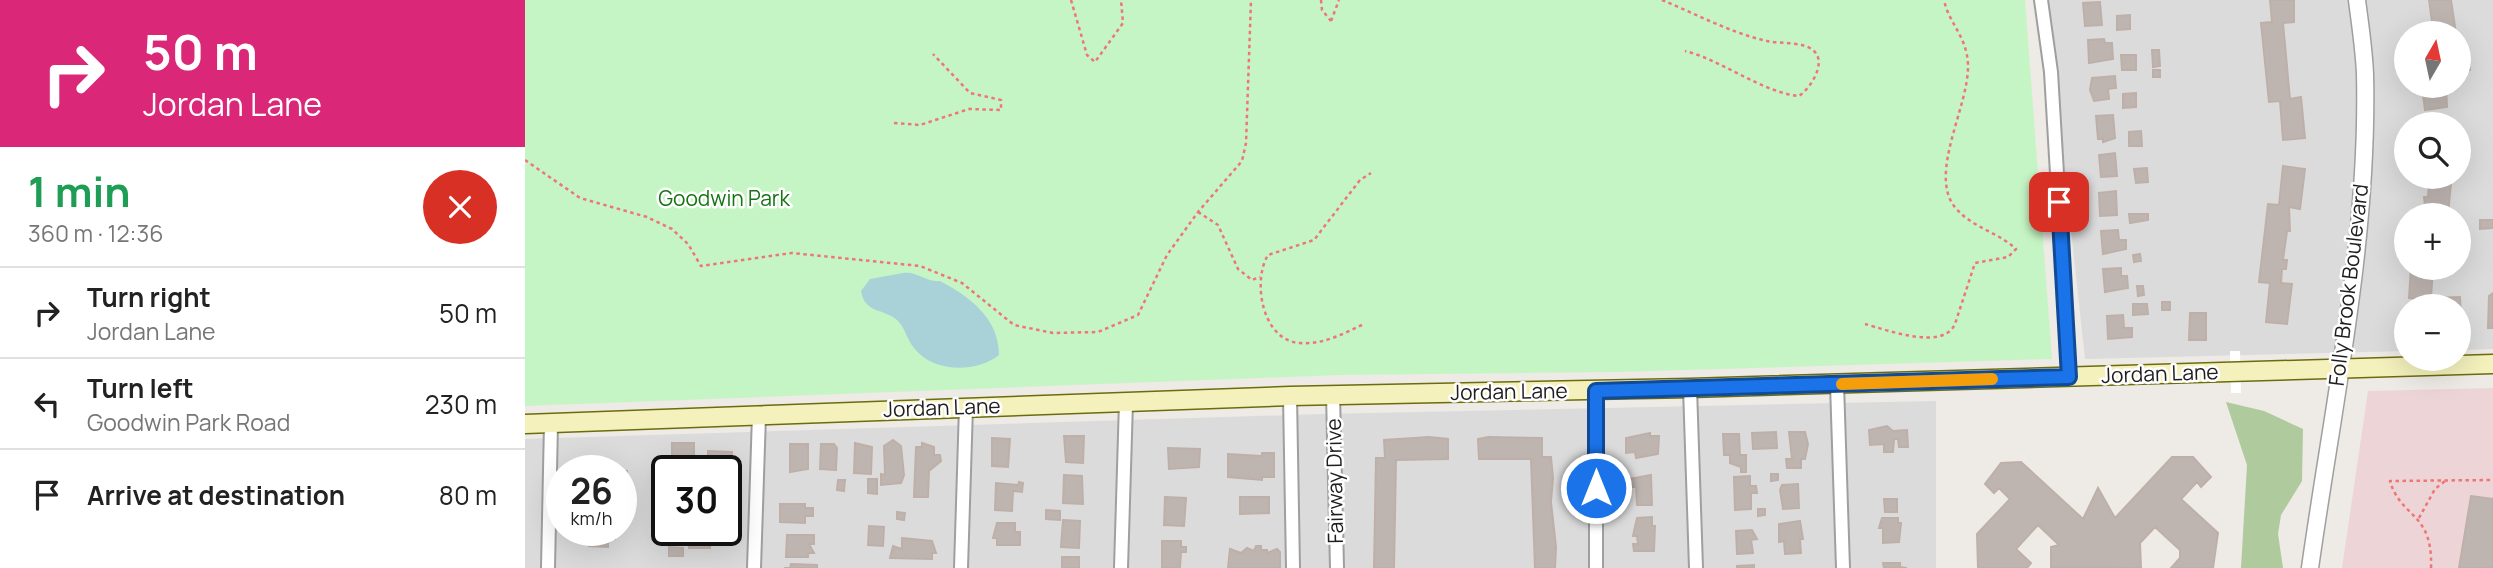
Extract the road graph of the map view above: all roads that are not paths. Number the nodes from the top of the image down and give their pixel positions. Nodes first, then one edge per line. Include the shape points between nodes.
1 (2041, 0) edge
2 (2357, 0) edge
3 (2493, 364) edge
4 (2340, 369) junction
5 (2069, 377) junction
6 (1837, 384) junction
7 (1690, 388) junction
8 (1596, 391) junction
9 (1333, 394) junction
10 (1290, 396) junction
11 (1126, 402) junction
12 (966, 407) junction
13 (759, 415) junction
14 (525, 424) edge
15 (551, 424) junction
16 (548, 568) edge
17 (754, 568) edge
18 (961, 568) edge
19 (1121, 568) edge
20 (1293, 568) edge
21 (1337, 568) edge
22 (1597, 568) edge
23 (1696, 568) edge
24 (1843, 568) edge
25 (2310, 568) edge

1 - 5 street via 2051,72
2 - 4 street, Folly Brook Boulevard via 2365,72 2364,162
3 - 4 main road, Jordan Lane
4 - 5 main road, Jordan Lane
4 - 25 street, Folly Brook Boulevard
5 - 6 main road, Jordan Lane
6 - 7 main road, Jordan Lane
6 - 24 street
7 - 8 main road, Jordan Lane
7 - 23 street
8 - 9 main road, Jordan Lane
8 - 22 street
9 - 10 main road, Jordan Lane
9 - 21 street, Fairway Drive
10 - 11 main road, Jordan Lane
10 - 20 street
11 - 12 main road, Jordan Lane
11 - 19 street
12 - 13 main road, Jordan Lane
12 - 18 street
13 - 15 main road, Jordan Lane
13 - 17 street
14 - 15 main road, Jordan Lane
15 - 16 street

